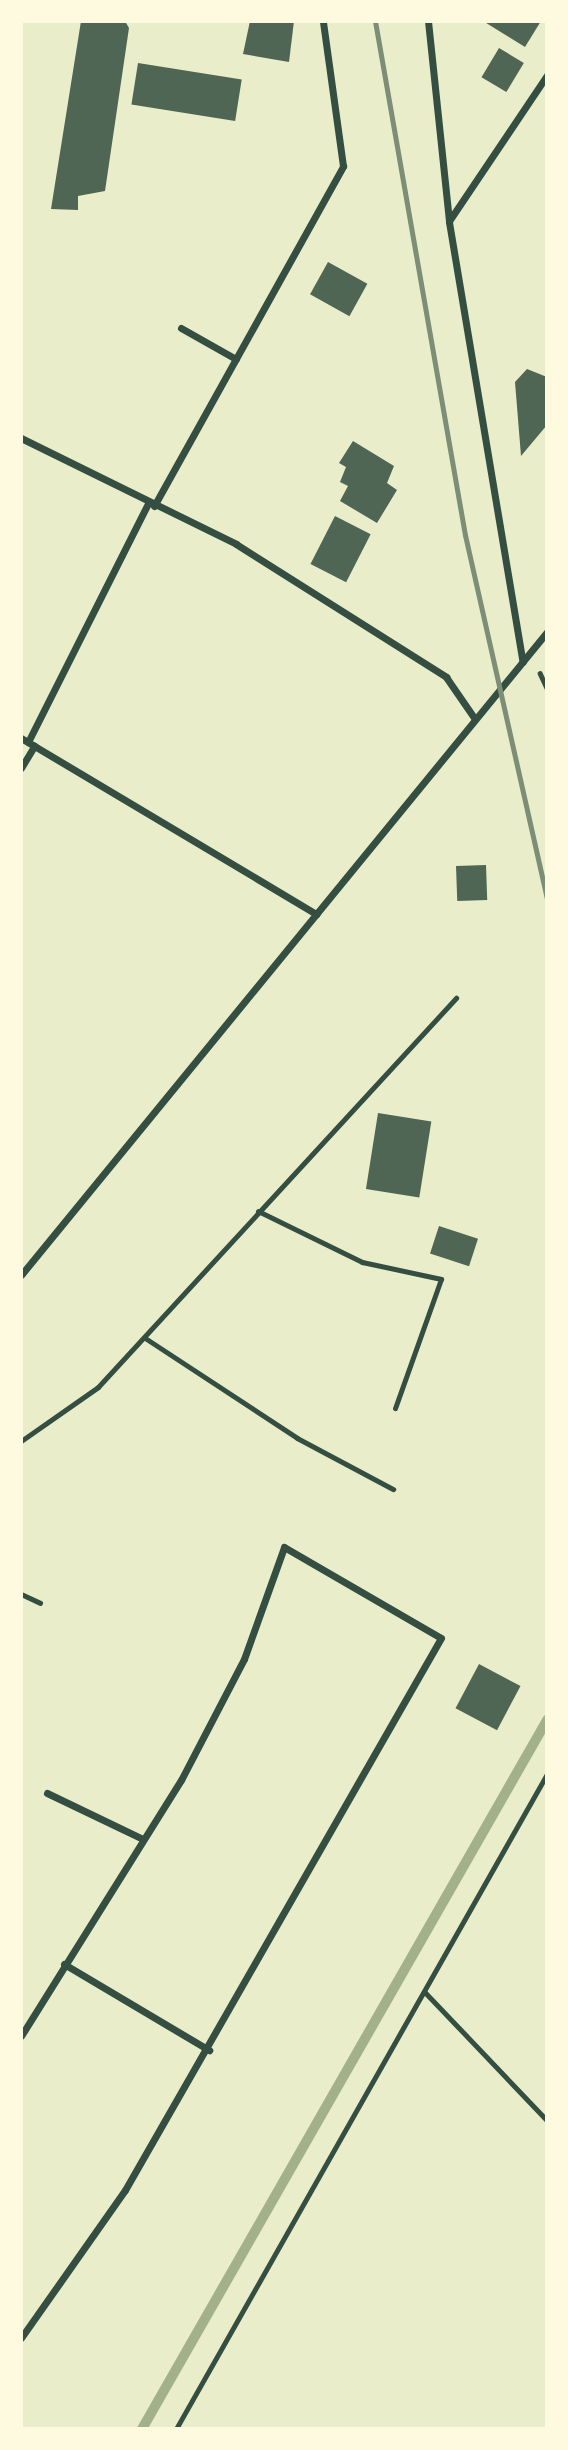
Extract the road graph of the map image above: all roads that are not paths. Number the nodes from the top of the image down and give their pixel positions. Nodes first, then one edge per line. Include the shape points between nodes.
1 (323, 21) edge
2 (428, 21) edge
3 (547, 75) edge
4 (449, 222) junction
5 (181, 328) dead end
6 (236, 359) junction
7 (21, 438) edge
8 (151, 505) junction
9 (547, 632) edge
10 (523, 662) junction
11 (475, 719) junction
12 (28, 742) edge
13 (21, 768) edge
14 (316, 914) junction
15 (456, 998) dead end
16 (258, 1211) junction
17 (21, 1275) edge
18 (145, 1338) junction
19 (395, 1408) dead end
20 (21, 1441) edge
21 (393, 1489) dead end
22 (21, 1594) edge
23 (40, 1603) dead end
24 (47, 1793) dead end
25 (143, 1839) junction
26 (64, 1964) junction
27 (21, 2036) edge
28 (209, 2050) junction
29 (21, 2338) edge

1 - 6 street via 343,166
2 - 4 street
3 - 4 street
4 - 10 street
5 - 6 street
6 - 8 street
7 - 8 street
8 - 11 street via 170,507 236,544 446,677
8 - 12 street
9 - 10 street
10 - 11 street
11 - 14 street
12 - 13 street
12 - 14 street
14 - 17 street
15 - 16 lane
16 - 18 lane
16 - 19 lane via 362,1262 441,1279 444,1287
18 - 20 lane via 98,1387
18 - 21 lane via 297,1438
22 - 23 lane
24 - 25 street
25 - 26 street
25 - 28 street via 244,1659 284,1547 441,1638
26 - 27 street
26 - 28 street
28 - 29 street via 125,2190

